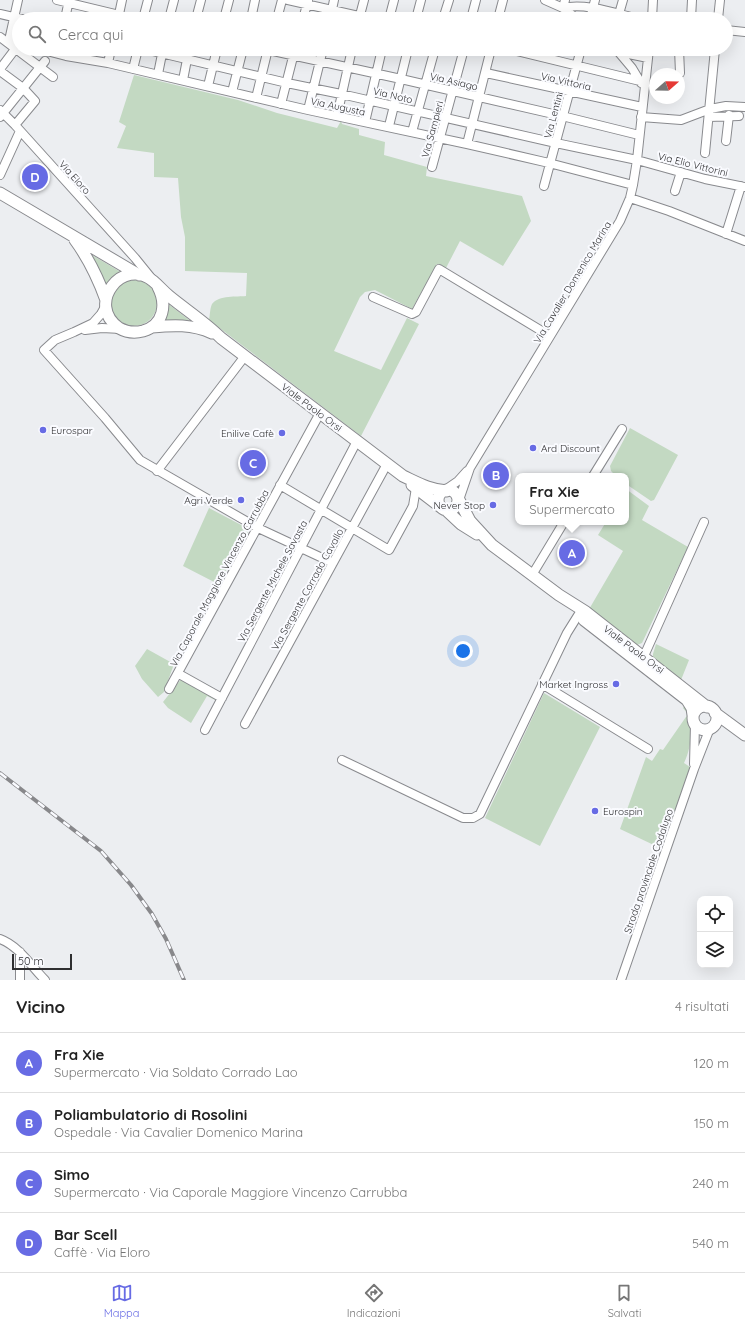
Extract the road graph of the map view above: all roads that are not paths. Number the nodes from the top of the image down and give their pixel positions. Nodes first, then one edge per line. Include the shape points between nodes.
1 (18, 0) edge
2 (57, 0) edge
3 (122, 0) edge
4 (148, 0) edge
5 (174, 0) edge
6 (201, 0) edge
7 (229, 0) edge
8 (256, 0) edge
9 (282, 0) edge
10 (288, 0) edge
11 (334, 0) edge
12 (364, 0) edge
13 (394, 0) edge
14 (421, 0) edge
15 (449, 0) edge
16 (476, 0) edge
17 (503, 0) edge
18 (545, 0) edge
19 (623, 0) edge
20 (653, 0) edge
21 (692, 0) edge
22 (720, 0) edge
23 (69, 1) edge
24 (308, 2) edge
25 (564, 4) edge
26 (594, 4) edge
27 (332, 10) junction
28 (18, 12) edge
29 (67, 12) edge
30 (103, 12) edge
31 (119, 12) edge
32 (145, 12) edge
33 (171, 12) edge
34 (198, 12) edge
35 (226, 12) edge
36 (253, 12) edge
37 (278, 12) edge
38 (305, 12) edge
39 (339, 12) edge
40 (361, 12) edge
41 (391, 12) edge
42 (418, 12) edge
43 (445, 12) edge
44 (473, 12) edge
45 (500, 12) edge
46 (571, 12) edge
47 (614, 12) edge
48 (620, 12) edge
49 (652, 12) edge
50 (691, 12) edge
51 (719, 12) edge
52 (0, 14) edge
53 (12, 17) edge
54 (733, 31) edge
55 (745, 32) edge
56 (0, 37) edge
57 (12, 43) edge
58 (12, 52) edge
59 (31, 56) edge
60 (66, 56) edge
61 (110, 56) edge
62 (136, 56) edge
63 (161, 56) edge
64 (177, 56) edge
65 (187, 56) edge
66 (215, 56) edge
67 (241, 56) edge
68 (266, 56) edge
69 (293, 56) edge
70 (306, 56) edge
71 (321, 56) edge
72 (350, 56) edge
73 (380, 56) edge
74 (406, 56) edge
75 (433, 56) edge
76 (462, 56) edge
77 (490, 56) edge
78 (538, 56) edge
79 (579, 56) edge
80 (623, 56) edge
81 (640, 56) edge
82 (679, 56) edge
83 (714, 56) edge
84 (648, 58) joint
85 (186, 59) junction
86 (320, 61) junction
87 (108, 63) junction
88 (42, 64) junction
89 (212, 65) junction
90 (576, 65) junction
91 (347, 68) junction
92 (680, 68) edge
93 (133, 69) junction
94 (0, 70) edge
95 (238, 71) junction
96 (486, 73) junction
97 (158, 74) junction
98 (376, 74) junction
99 (53, 77) dead end
100 (261, 77) junction
101 (401, 79) junction
102 (183, 80) junction
103 (640, 81) junction
104 (287, 82) junction
105 (426, 85) junction
106 (208, 86) junction
107 (23, 88) junction
108 (313, 88) junction
109 (644, 89) junction
110 (452, 91) junction
111 (232, 92) junction
112 (569, 92) junction
113 (341, 94) junction
114 (480, 97) junction
115 (256, 98) junction
116 (370, 100) junction
117 (281, 104) junction
118 (393, 106) junction
119 (642, 107) junction
120 (745, 107) edge
121 (308, 110) junction
122 (418, 111) junction
123 (709, 113) junction
124 (1, 114) edge
125 (729, 115) junction
126 (337, 116) junction
127 (562, 116) junction
128 (739, 116) dead end
129 (641, 117) junction
130 (446, 118) junction
131 (365, 122) junction
132 (473, 124) junction
133 (389, 126) junction
134 (18, 128) junction
135 (412, 132) junction
136 (639, 135) junction
137 (440, 139) junction
138 (726, 141) dead end
139 (556, 143) junction
140 (467, 144) junction
141 (705, 153) dead end
142 (637, 160) junction
143 (549, 163) junction
144 (432, 167) dead end
145 (681, 172) junction
146 (0, 175) edge
147 (633, 185) junction
148 (544, 186) dead end
149 (743, 186) edge
150 (675, 191) dead end
151 (0, 193) edge
152 (630, 198) junction
153 (726, 234) junction
154 (71, 235) junction
155 (745, 241) edge
156 (135, 258) junction
157 (132, 273) junction
158 (156, 284) junction
159 (374, 297) dead end
160 (106, 302) junction
161 (152, 327) junction
162 (122, 329) junction
163 (74, 332) junction
164 (550, 336) junction
165 (221, 338) junction
166 (245, 356) junction
167 (320, 413) junction
168 (622, 429) dead end
169 (357, 441) junction
170 (387, 464) junction
171 (470, 468) junction
172 (157, 470) junction
173 (595, 473) edge
174 (403, 476) junction
175 (280, 485) junction
176 (416, 488) junction
177 (444, 491) junction
178 (428, 498) junction
179 (459, 498) junction
180 (413, 506) junction
181 (321, 509) junction
182 (444, 509) junction
183 (704, 522) dead end
184 (562, 525) edge
185 (258, 528) junction
186 (352, 528) junction
187 (487, 541) junction
188 (301, 547) junction
189 (333, 563) junction
190 (532, 575) junction
191 (580, 612) junction
192 (606, 638) junction
193 (644, 656) junction
194 (179, 674) junction
195 (542, 684) junction
196 (169, 689) dead end
197 (678, 693) junction
198 (222, 698) junction
199 (711, 710) junction
200 (694, 720) junction
201 (245, 724) dead end
202 (711, 728) junction
203 (205, 730) dead end
204 (745, 735) edge
205 (648, 750) dead end
206 (342, 760) dead end
207 (694, 769) junction
208 (0, 939) edge
209 (20, 952) junction
210 (20, 980) edge
211 (45, 980) edge
212 (621, 980) edge

1 - 28 street
2 - 23 street
3 - 31 street
4 - 32 street
5 - 33 street
6 - 34 street
7 - 35 street
8 - 36 street
9 - 37 street
10 - 24 street
11 - 27 street
12 - 40 street
13 - 41 street
14 - 42 street
15 - 43 street
16 - 44 street
17 - 45 street
18 - 25 street
19 - 48 street
20 - 49 street
21 - 50 street
22 - 51 street
23 - 29 street
23 - 30 street
24 - 27 street
24 - 38 street
25 - 26 street
25 - 46 street
26 - 47 street
27 - 39 street
52 - 53 street
54 - 55 street
56 - 57 street
58 - 94 street
59 - 88 street
60 - 87 street, Via Augusta
61 - 87 street
62 - 93 street
63 - 97 street
64 - 85 street, Via Noto
65 - 85 street
66 - 89 street
67 - 95 street
68 - 100 street
69 - 104 street
70 - 86 street, Via Asiago
71 - 86 street
72 - 91 street
73 - 98 street
74 - 101 street
75 - 105 street
76 - 110 street, Via Sampieri
77 - 96 street
78 - 90 street
79 - 90 street, Via Lentini
80 - 103 street
81 - 84 street
82 - 92 street
83 - 123 street
84 - 109 street, Via Cavalier Domenico Marina
85 - 89 street, Via Noto
85 - 102 street
86 - 91 street, Via Asiago
86 - 108 street
87 - 93 street, Via Augusta
88 - 99 street
88 - 107 street
89 - 95 street, Via Noto
89 - 106 street
90 - 103 street
90 - 112 street, Via Lentini
91 - 98 street, Via Asiago
91 - 113 street
93 - 97 street, Via Augusta
94 - 107 street
95 - 100 street, Via Noto
95 - 111 street
96 - 112 street, Via Vittoria
96 - 114 street
97 - 102 street, Via Augusta
98 - 101 street, Via Asiago
98 - 116 street
100 - 104 street, Via Noto
100 - 115 street
101 - 105 street, Via Asiago
101 - 118 street
102 - 106 street, Via Augusta
103 - 109 street
104 - 108 street, Via Noto
104 - 117 street
105 - 110 street, Via Asiago
105 - 122 street
106 - 111 street, Via Augusta
107 - 124 street
107 - 134 street via 35,101
108 - 113 street, Via Noto
108 - 121 street
109 - 119 street, Via Cavalier Domenico Marina
110 - 114 street, Via Asiago
110 - 130 street, Via Sampieri
111 - 115 street, Via Augusta
112 - 119 street, Via Vittoria
112 - 127 street, Via Lentini
113 - 116 street, Via Noto
113 - 126 street
114 - 127 street, Via Asiago
114 - 132 street
115 - 117 street, Via Augusta
116 - 118 street, Via Noto
116 - 131 street
117 - 121 street, Via Augusta
118 - 122 street, Via Noto
118 - 133 street
119 - 129 street, Via Cavalier Domenico Marina
120 - 123 street via 726,106
121 - 126 street, Via Augusta
122 - 130 street, Via Noto
122 - 135 street
123 - 125 street
123 - 129 street via 680,120
123 - 141 street
124 - 134 street, Via Eloro
125 - 128 street
125 - 138 street
126 - 131 street, Via Augusta
127 - 136 street, Via Asiago
127 - 139 street, Via Lentini
129 - 136 street, Via Cavalier Domenico Marina
130 - 132 street, Via Noto
130 - 137 street, Via Sampieri
131 - 133 street, Via Augusta
132 - 139 street, Via Noto
132 - 140 street
133 - 135 street, Via Augusta
134 - 146 street
134 - 156 street, Via Eloro
135 - 137 street, Via Augusta
136 - 142 street, Via Cavalier Domenico Marina
137 - 140 street, Via Augusta
137 - 144 street, Via Sampieri
139 - 142 street, Via Noto
139 - 143 street, Via Lentini
140 - 143 street, Via Augusta
142 - 145 street, Via Elio Vittorini
142 - 147 street, Via Cavalier Domenico Marina
143 - 147 street, Via Augusta
143 - 148 street, Via Lentini
145 - 149 street, Via Elio Vittorini
145 - 150 street
147 - 152 street, Via Cavalier Domenico Marina
149 - 153 street
151 - 154 main road
152 - 153 street via 670,208
152 - 164 street, Via Cavalier Domenico Marina via 620,221
153 - 155 street
154 - 157 main road
154 - 160 main road via 85,254
156 - 157 street
156 - 158 street, Via Eloro
157 - 158 main road via 146,277
157 - 160 main road via 113,284
158 - 161 main road via 164,304 158,320
158 - 165 main road
159 - 164 street via 412,314 416,312 439,269
160 - 162 main road via 111,319
160 - 163 street via 101,314 93,323
161 - 162 main road via 137,332
161 - 165 main road via 180,325
162 - 163 street via 102,328
163 - 172 street via 55,340 44,350 140,460
164 - 171 street, Via Cavalier Domenico Marina
165 - 166 main road, Viale Paolo Orsi
166 - 167 main road, Viale Paolo Orsi
166 - 172 street
167 - 169 main road, Viale Paolo Orsi
167 - 175 street, Via Caporale Maggiore Vincenzo Carrubba
168 - 173 street
169 - 170 main road, Viale Paolo Orsi
169 - 181 street, Via Sergente Michele Savasta
170 - 174 main road, Viale Paolo Orsi
170 - 186 street, Via Sergente Corrado Cavallo
171 - 177 street
171 - 179 street
172 - 185 street
174 - 176 main road
174 - 177 main road via 426,487
175 - 181 street
175 - 185 street, Via Caporale Maggiore Vincenzo Carrubba
176 - 178 main road
176 - 180 street
177 - 179 main road via 453,492
177 - 182 main road via 438,500
178 - 180 street
178 - 182 main road
179 - 182 main road via 452,510
179 - 187 main road via 476,529
180 - 186 street via 389,550
181 - 186 street
181 - 188 street, Via Sergente Michele Savasta
182 - 187 main road
183 - 193 street
184 - 190 street
185 - 188 street
185 - 194 street, Via Caporale Maggiore Vincenzo Carrubba
186 - 189 street, Via Sergente Corrado Cavallo
187 - 190 main road, Viale Paolo Orsi
188 - 189 street
188 - 198 street, Via Sergente Michele Savasta
189 - 201 street, Via Sergente Corrado Cavallo
190 - 191 main road, Viale Paolo Orsi
191 - 192 main road, Viale Paolo Orsi
191 - 193 main road, Viale Paolo Orsi
191 - 195 street
192 - 193 street via 639,658
192 - 197 main road, Viale Paolo Orsi
193 - 197 street via 646,662
193 - 199 main road, Viale Paolo Orsi
194 - 196 street, Via Caporale Maggiore Vincenzo Carrubba
194 - 198 street
195 - 205 street
195 - 206 street via 480,814 473,818 463,818
197 - 200 main road, Viale Paolo Orsi via 689,702
198 - 203 street, Via Sergente Michele Savasta
199 - 200 main road via 699,708
199 - 202 main road via 716,721
199 - 204 main road, Viale Paolo Orsi
200 - 202 main road via 702,729
200 - 207 street
202 - 204 main road via 718,726
202 - 207 street, Strada provinciale Codalupo
207 - 212 street, Strada provinciale Codalupo
208 - 209 street
209 - 210 street
209 - 211 street

